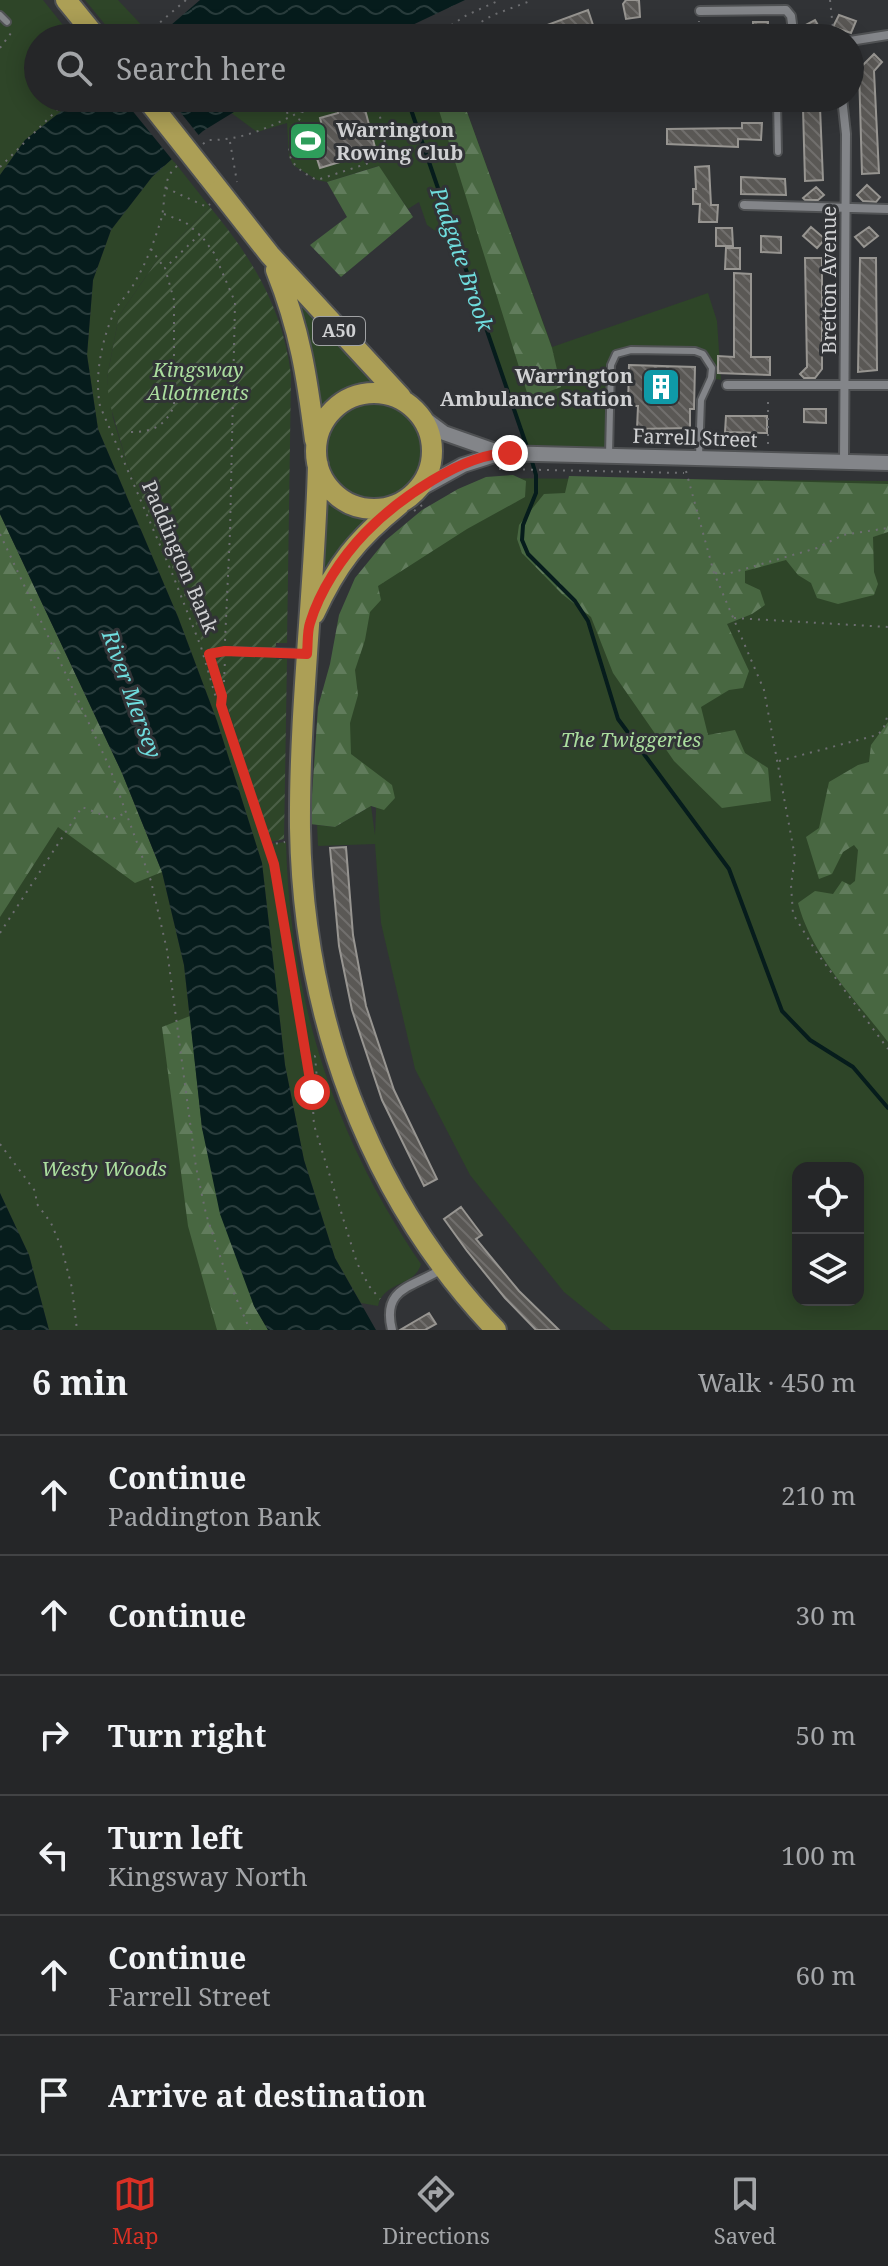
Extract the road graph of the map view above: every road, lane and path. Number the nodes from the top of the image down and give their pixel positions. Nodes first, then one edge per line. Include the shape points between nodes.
1 (66, 0) edge
2 (186, 0) edge
3 (500, 0) edge
4 (533, 0) edge
5 (830, 0) edge
6 (700, 11) dead end
7 (0, 15) edge
8 (7, 22) joint
9 (86, 24) edge
10 (158, 24) edge
11 (453, 24) edge
12 (478, 24) edge
13 (792, 24) edge
14 (833, 24) edge
15 (888, 35) edge
16 (864, 39) edge
17 (0, 48) edge
18 (55, 112) edge
19 (157, 112) edge
20 (286, 112) edge
21 (299, 112) edge
22 (302, 112) edge
23 (377, 112) edge
24 (777, 112) edge
25 (843, 112) edge
26 (289, 117) junction
27 (230, 140) junction
28 (199, 148) dead end
29 (778, 152) dead end
30 (180, 164) dead end
31 (0, 167) edge
32 (233, 186) dead end
33 (165, 188) junction
34 (744, 205) dead end
35 (207, 207) dead end
36 (846, 208) junction
37 (888, 209) edge
38 (163, 214) junction
39 (200, 234) junction
40 (150, 248) junction
41 (270, 255) junction
42 (165, 268) junction
43 (727, 385) dead end
44 (845, 385) junction
45 (888, 385) edge
46 (769, 386) junction
47 (415, 410) junction
48 (131, 432) dead end
49 (768, 444) dead end
50 (506, 453) junction
51 (609, 455) junction
52 (699, 457) junction
53 (317, 459) junction
54 (844, 462) junction
55 (888, 463) edge
56 (516, 470) dead end
57 (411, 496) junction
58 (888, 528) edge
59 (0, 534) edge
60 (714, 573) junction
61 (732, 618) junction
62 (309, 624) junction
63 (888, 627) edge
64 (225, 651) junction
65 (307, 654) junction
66 (224, 682) dead end
67 (221, 705) junction
68 (888, 714) edge
69 (778, 762) junction
70 (127, 812) junction
71 (286, 842) dead end
72 (268, 845) junction
73 (0, 933) edge
74 (888, 1049) edge
75 (307, 1057) junction
76 (312, 1096) junction
77 (0, 1144) edge
78 (443, 1268) junction
79 (380, 1299) dead end
80 (77, 1330) edge
81 (250, 1330) edge
82 (392, 1330) edge
83 (496, 1330) edge

1 - 9 main road
2 - 10 path
3 - 11 path
4 - 12 path
5 - 14 path
6 - 13 street via 786,10
7 - 8 lane
8 - 17 path via 11,33
15 - 16 street
18 - 31 path
19 - 41 main road, A50, bridge
20 - 26 path
21 - 26 path
22 - 23 path via 288,145 289,156 299,171 317,180 378,160 387,145
24 - 29 lane
25 - 36 street, Bretton Avenue
26 - 27 path
27 - 28 path via 208,140
27 - 32 path via 238,181
30 - 33 path via 170,171
33 - 35 path
33 - 38 path, Paddington Bank
34 - 36 street
36 - 37 street
36 - 44 street, Bretton Avenue
38 - 39 path
38 - 40 path, Paddington Bank
39 - 42 path
39 - 64 path via 235,302
40 - 42 path
40 - 67 path, Paddington Bank via 136,282 116,310 96,377 97,392
41 - 47 main road, A50
41 - 53 main road, A50 via 302,351
42 - 48 path via 174,300 174,406 155,429
43 - 46 street
44 - 45 street
44 - 46 street
44 - 54 street, Bretton Avenue
46 - 49 path
47 - 50 street, Farrell Street via 444,433
47 - 53 main road, A50 via 394,396 357,395 327,417
47 - 57 main road, A50 via 432,445 426,478
50 - 51 street, Farrell Street
50 - 57 street, Farrell Street via 463,465
51 - 52 street, Farrell Street
51 - 52 lane via 611,365 616,354 695,351 712,368 701,400
52 - 54 street, Farrell Street
53 - 57 main road, A50 via 325,482 353,505 380,508
53 - 62 main road, A50
54 - 55 street, Farrell Street
56 - 60 path via 686,473
57 - 62 main road, A50 via 366,532 342,561
58 - 60 path via 843,535 817,548 727,574
59 - 70 path
60 - 61 path
61 - 63 path
61 - 69 path via 764,690
62 - 65 main road, A50
64 - 65 lane
64 - 66 path
64 - 67 path via 209,654
65 - 78 main road, A50 via 300,828 319,999 367,1140
67 - 72 path, Paddington Bank
68 - 69 path via 877,735
69 - 74 path via 795,857 793,914
70 - 73 path via 113,819 82,807
70 - 81 path via 167,950 206,1214
71 - 72 path
72 - 75 path, Paddington Bank
75 - 76 path, Paddington Bank
75 - 76 path via 317,1055 318,1091
76 - 79 path, Paddington Bank via 314,1125 349,1242 362,1275
77 - 80 path via 35,1191 62,1249
78 - 82 street via 394,1296 389,1310
78 - 83 main road, A50

